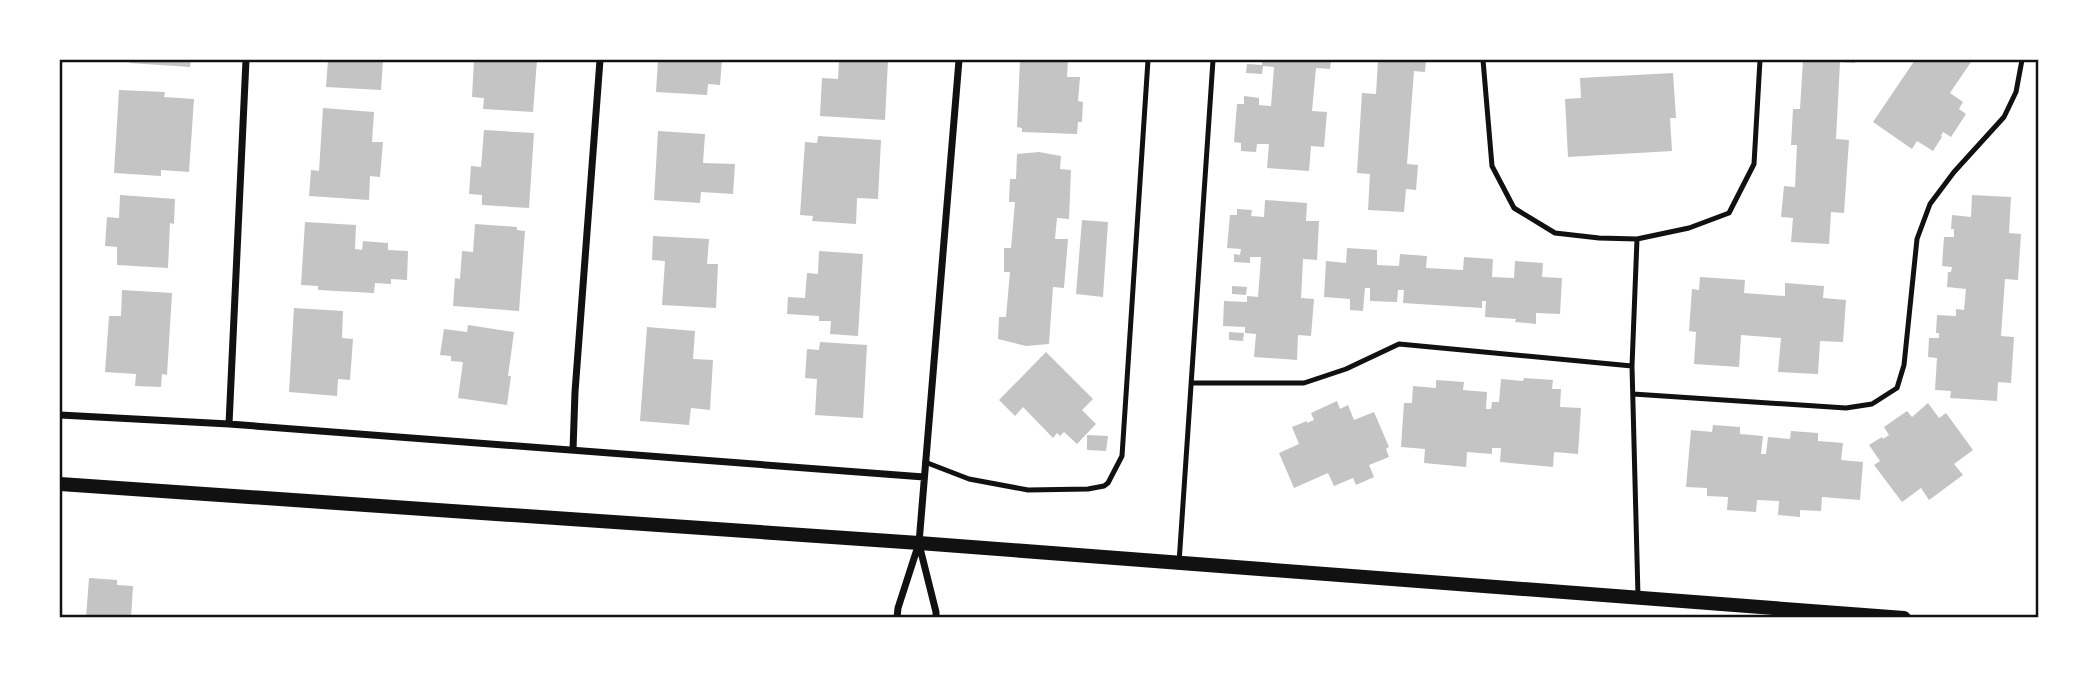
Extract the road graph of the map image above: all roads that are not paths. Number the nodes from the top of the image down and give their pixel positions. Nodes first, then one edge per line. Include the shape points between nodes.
1 (246, 60) edge
2 (600, 60) edge
3 (959, 60) edge
4 (1148, 60) edge
5 (1213, 60) edge
6 (1483, 60) edge
7 (1759, 60) edge
8 (2022, 60) edge
9 (1637, 239) junction
10 (1632, 366) junction
11 (1192, 383) junction
12 (1633, 394) junction
13 (60, 415) edge
14 (229, 424) junction
15 (573, 450) junction
16 (926, 462) junction
17 (925, 477) junction
18 (60, 484) edge
19 (919, 543) junction
20 (1179, 563) junction
21 (1638, 599) junction
22 (897, 618) edge
23 (936, 618) edge
24 (1904, 618) edge

1 - 14 street
2 - 15 street
3 - 16 street
4 - 16 lane via 1122,456 1108,484 1028,490 969,479
5 - 11 lane
6 - 9 lane via 1492,166 1514,208 1555,233
7 - 9 lane via 1754,164 1729,213 1689,228
8 - 12 lane via 2017,92 2004,117 1930,204 1917,239 1904,365 1897,388 1872,404 1846,408
9 - 10 lane
10 - 11 lane via 1399,344 1304,383
10 - 12 lane
11 - 20 lane
12 - 21 lane
13 - 14 street
14 - 15 street
15 - 17 street
16 - 17 street
17 - 19 street
18 - 19 main road
19 - 20 main road
19 - 22 street
19 - 23 street
20 - 21 main road
21 - 24 main road

